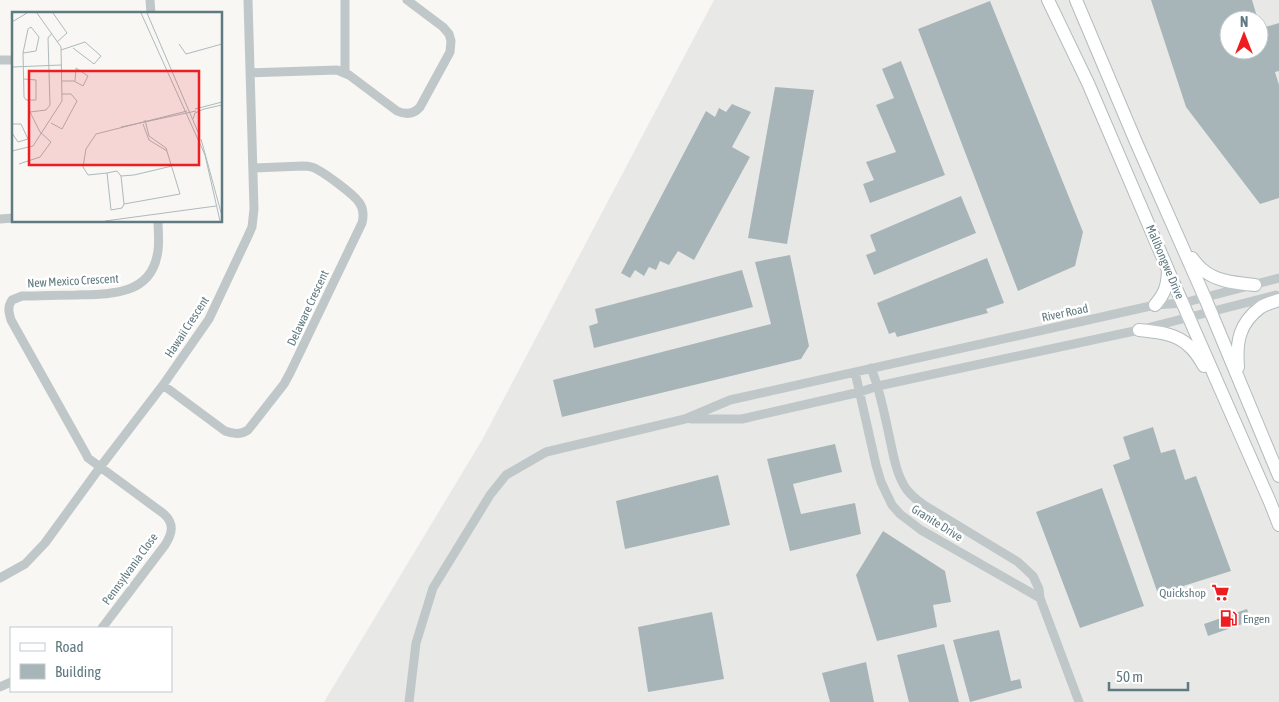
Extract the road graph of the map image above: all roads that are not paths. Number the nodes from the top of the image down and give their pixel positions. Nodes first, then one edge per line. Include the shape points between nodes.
1 (248, 0) edge
2 (345, 0) edge
3 (407, 0) edge
4 (1048, 0) edge
5 (1076, 0) edge
6 (250, 73) junction
7 (345, 73) junction
8 (254, 168) junction
9 (158, 222) edge
10 (1184, 248) junction
11 (1168, 270) junction
12 (1279, 278) edge
13 (1255, 285) junction
14 (1279, 295) edge
15 (1205, 298) junction
16 (1279, 300) edge
17 (1183, 303) junction
18 (1155, 306) junction
19 (1211, 311) junction
20 (1189, 317) junction
21 (1139, 330) junction
22 (871, 368) junction
23 (855, 372) junction
24 (1238, 378) junction
25 (163, 385) junction
26 (878, 386) junction
27 (1221, 388) junction
28 (860, 392) junction
29 (685, 419) junction
30 (101, 466) junction
31 (1279, 476) edge
32 (1279, 525) edge
33 (0, 578) edge
34 (1040, 598) junction
35 (103, 627) edge
36 (409, 702) edge
37 (1079, 702) edge

1 - 6 street, Hawaii Crescent
2 - 7 street
3 - 7 street via 443,27 451,40 450,52 416,111 405,114 397,111
4 - 11 main road, Malibongwe Drive via 1088,83
5 - 10 main road, Malibongwe Drive
6 - 7 street via 331,70
6 - 8 street, Hawaii Crescent
8 - 25 street, Hawaii Crescent via 252,227 209,319
8 - 25 street, Delaware Crescent via 309,166 319,170 359,202 364,216 362,223 284,384 248,430 239,434 225,431
9 - 30 street, New Mexico Crescent via 155,262 144,280 132,288 108,294 22,296 12,300 9,306 11,320 82,449 88,458
10 - 13 main road via 1202,270 1212,276
10 - 15 main road, Malibongwe Drive
11 - 17 main road, Malibongwe Drive
11 - 18 main road via 1164,294
12 - 13 street, River Road
13 - 15 street, River Road
14 - 19 street
15 - 17 street, River Road
15 - 19 main road, Malibongwe Drive
16 - 24 main road via 1262,306 1244,325 1237,346
17 - 18 street, River Road
17 - 20 main road, Malibongwe Drive
18 - 22 street, River Road
19 - 20 street
19 - 24 main road, Malibongwe Drive
20 - 21 street
20 - 27 main road, Malibongwe Drive
21 - 26 street
21 - 27 main road via 1184,341
22 - 23 street, River Road
22 - 26 street, Granite Drive
23 - 28 street, Granite Drive
23 - 29 street, River Road via 730,400
24 - 31 main road, Malibongwe Drive
25 - 30 street, Hawaii Crescent
26 - 28 street
26 - 34 street, Granite Drive via 894,459 906,489 924,505 1018,562 1033,576
27 - 32 main road, Malibongwe Drive
28 - 29 street via 742,419
28 - 34 street, Granite Drive via 881,482 900,514
29 - 36 street via 546,452 506,475 490,495 433,588 416,643
30 - 33 street, Hawaii Crescent via 31,559
30 - 35 street, Pennsylvania Close via 164,514 171,530 165,545
34 - 37 street, Granite Drive

